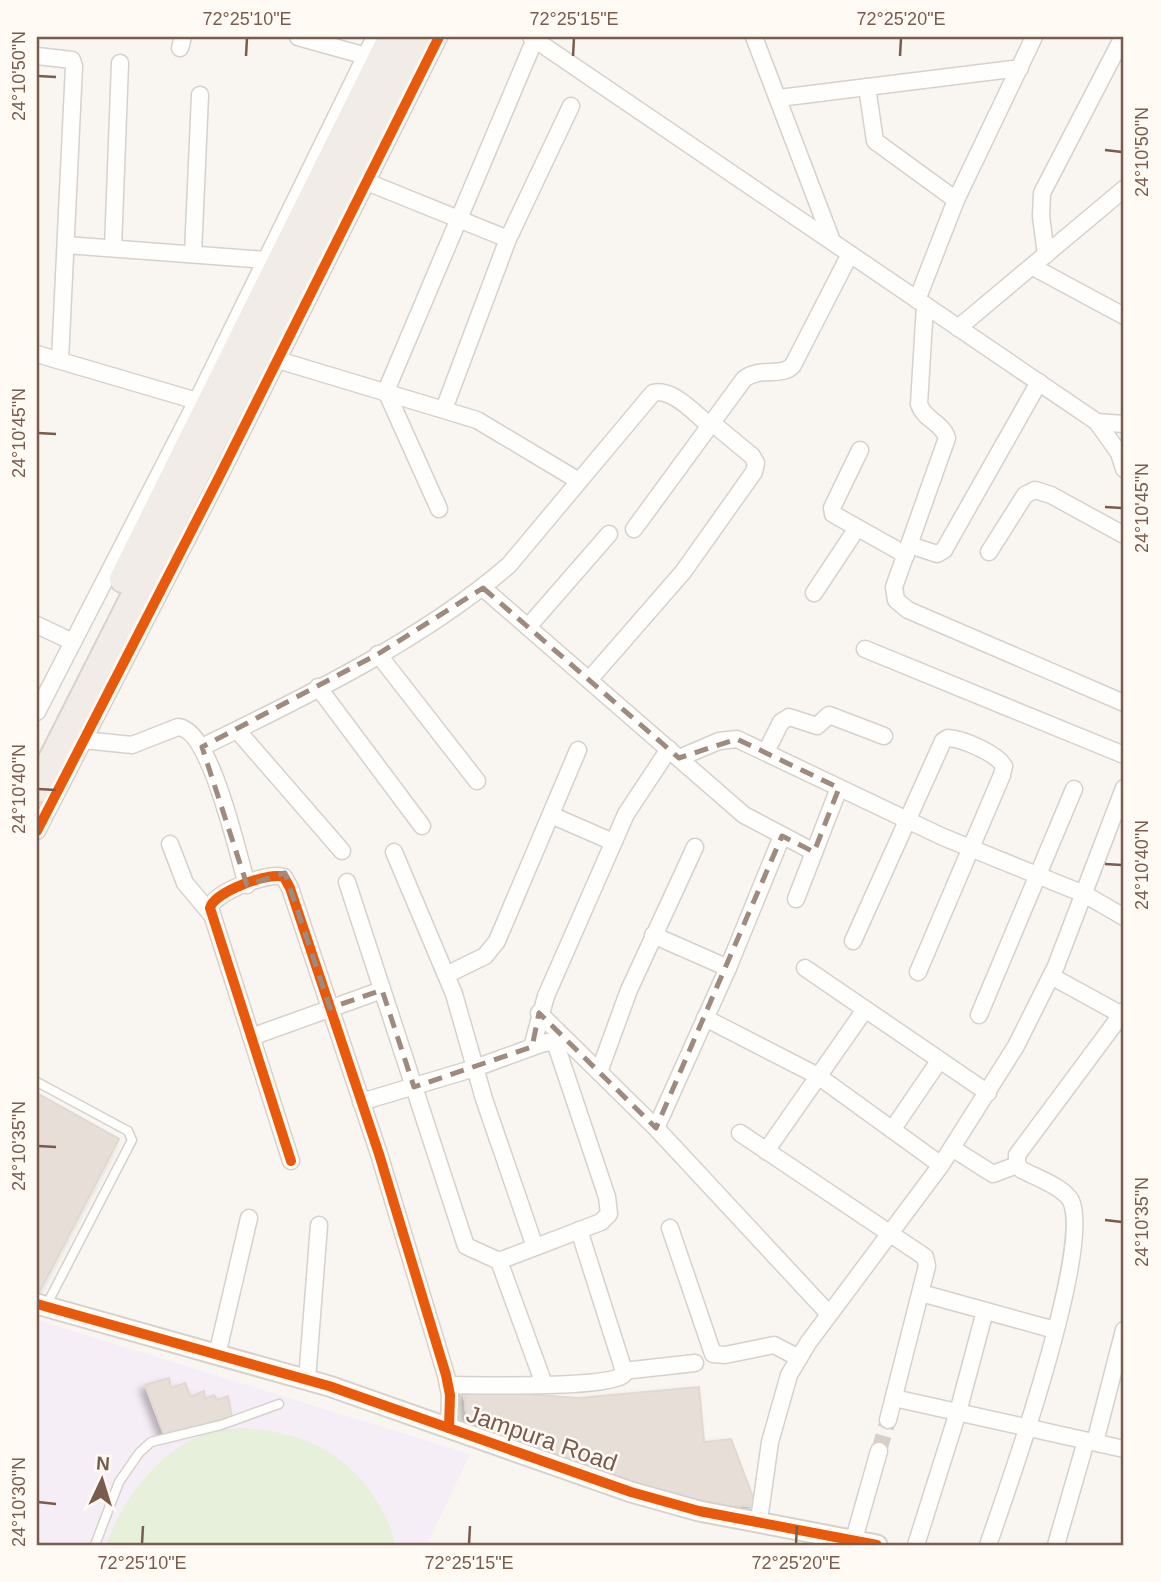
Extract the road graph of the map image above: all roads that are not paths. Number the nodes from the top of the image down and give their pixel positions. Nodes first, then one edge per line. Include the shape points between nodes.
1 (298, 37) edge
2 (375, 37) edge
3 (392, 37) edge
4 (417, 37) edge
5 (439, 37) edge
6 (754, 37) edge
7 (1034, 37) edge
8 (1123, 37) edge
9 (533, 38) edge
10 (37, 56) edge
11 (366, 56) junction
12 (120, 63) dead end
13 (1020, 68) junction
14 (867, 87) junction
15 (200, 95) dead end
16 (779, 98) junction
17 (571, 106) dead end
18 (367, 182) junction
19 (1124, 189) edge
20 (957, 200) junction
21 (458, 220) junction
22 (508, 239) junction
23 (832, 241) junction
24 (66, 245) junction
25 (113, 248) junction
26 (193, 254) junction
27 (850, 254) junction
28 (1046, 255) junction
29 (266, 260) junction
30 (1033, 267) junction
31 (921, 303) junction
32 (1124, 316) edge
33 (958, 328) junction
34 (37, 354) edge
35 (60, 359) junction
36 (278, 360) junction
37 (1039, 382) junction
38 (386, 391) junction
39 (197, 401) junction
40 (444, 409) junction
41 (1097, 422) junction
42 (710, 424) junction
43 (1124, 424) edge
44 (860, 450) dead end
45 (1124, 469) edge
46 (579, 481) junction
47 (439, 509) dead end
48 (858, 528) junction
49 (634, 529) dead end
50 (608, 534) dead end
51 (1124, 536) edge
52 (908, 550) junction
53 (989, 552) dead end
54 (483, 587) junction
55 (814, 593) dead end
56 (37, 625) edge
57 (528, 627) junction
58 (73, 642) junction
59 (865, 649) dead end
60 (378, 654) junction
61 (589, 680) junction
62 (318, 687) junction
63 (1124, 703) edge
64 (37, 712) edge
65 (237, 730) junction
66 (884, 736) dead end
67 (83, 740) junction
68 (202, 747) junction
69 (37, 749) edge
70 (578, 750) dead end
71 (766, 752) junction
72 (674, 754) junction
73 (1124, 755) edge
74 (477, 781) dead end
75 (839, 788) junction
76 (1124, 788) edge
77 (37, 789) edge
78 (1074, 789) dead end
79 (551, 815) junction
80 (907, 820) junction
81 (1119, 820) edge
82 (422, 826) dead end
83 (37, 831) edge
84 (782, 836) junction
85 (613, 842) junction
86 (170, 844) dead end
87 (695, 847) dead end
88 (970, 848) junction
89 (342, 851) dead end
90 (394, 852) dead end
91 (814, 852) junction
92 (1036, 875) junction
93 (347, 882) dead end
94 (247, 885) junction
95 (1084, 894) junction
96 (796, 899) dead end
97 (211, 914) junction
98 (1124, 918) edge
99 (653, 935) junction
100 (853, 941) dead end
101 (729, 968) junction
102 (805, 968) dead end
103 (918, 972) dead end
104 (446, 975) junction
105 (1051, 976) junction
106 (382, 990) junction
107 (330, 1008) junction
108 (863, 1011) junction
109 (540, 1013) junction
110 (1123, 1013) edge
111 (979, 1015) dead end
112 (705, 1018) junction
113 (251, 1037) junction
114 (532, 1047) junction
115 (939, 1061) junction
116 (475, 1068) junction
117 (599, 1072) junction
118 (818, 1076) junction
119 (37, 1082) edge
120 (414, 1087) junction
121 (988, 1093) junction
122 (361, 1102) junction
123 (656, 1128) junction
124 (892, 1130) junction
125 (740, 1133) dead end
126 (952, 1148) junction
127 (766, 1151) junction
128 (291, 1161) dead end
129 (941, 1165) junction
130 (1017, 1165) junction
131 (249, 1218) dead end
132 (319, 1225) dead end
133 (670, 1228) dead end
134 (579, 1230) junction
135 (890, 1234) junction
136 (535, 1247) junction
137 (499, 1261) junction
138 (921, 1293) junction
139 (42, 1305) edge
140 (985, 1311) junction
141 (829, 1314) junction
142 (1055, 1330) junction
143 (1124, 1330) edge
144 (217, 1355) junction
145 (799, 1358) junction
146 (695, 1363) dead end
147 (623, 1371) junction
148 (307, 1380) junction
149 (544, 1384) junction
150 (448, 1385) junction
151 (894, 1398) junction
152 (279, 1404) dead end
153 (958, 1412) junction
154 (888, 1420) tunnel mouth
155 (449, 1428) junction
156 (1028, 1428) junction
157 (1091, 1441) junction
158 (1124, 1449) edge
159 (879, 1451) tunnel mouth
160 (759, 1520) junction
161 (825, 1539) edge
162 (854, 1539) junction
163 (95, 1545) edge
164 (877, 1545) edge
165 (916, 1545) edge
166 (988, 1545) edge
167 (1056, 1545) edge

1 - 11 street
2 - 11 street
3 - 69 highway
4 - 77 highway
5 - 18 street
6 - 16 street
7 - 13 street
8 - 28 street via 1042,193
9 - 21 street
9 - 23 street
10 - 24 street via 66,58 73,63
11 - 29 street
12 - 25 street
13 - 14 street
13 - 20 street
14 - 16 street
14 - 20 street via 875,141
15 - 26 street
16 - 23 street
17 - 22 street
18 - 21 street
18 - 36 street
19 - 28 street
20 - 31 street
21 - 22 street
21 - 38 street
22 - 40 street
23 - 27 street
24 - 25 street
24 - 35 street
25 - 26 street
26 - 29 street
27 - 31 street
27 - 42 street via 793,365 784,372 750,374
28 - 30 street
29 - 39 street
30 - 32 street
30 - 33 street
31 - 33 street
31 - 52 street via 919,404 947,438
33 - 37 street
34 - 35 street
35 - 39 street
36 - 38 street
36 - 67 street
37 - 41 street
37 - 52 street via 944,550 937,554
38 - 40 street
38 - 47 street
39 - 58 street
40 - 46 street via 510,437
41 - 43 street
41 - 45 street via 1119,453
42 - 46 street via 671,395 653,393
42 - 49 street
42 - 61 street via 752,456 754,472 683,572
44 - 48 street via 832,511
46 - 54 street via 509,565
48 - 52 street
48 - 55 street
50 - 57 street
51 - 53 street via 1035,489 1025,495
52 - 63 street via 894,587 900,604
54 - 57 street
54 - 60 street
56 - 58 street
57 - 61 street
58 - 64 street
59 - 73 street
60 - 62 street
60 - 74 street
61 - 72 street
62 - 65 street
62 - 82 street
65 - 68 street
65 - 89 street
66 - 71 street via 829,715 817,726 789,717 781,722
67 - 68 street via 123,747 178,727 189,730
67 - 83 street
68 - 94 street
70 - 79 street
71 - 72 street via 729,738
71 - 75 street
72 - 84 street via 744,815
72 - 85 street via 637,792
75 - 80 street
75 - 91 street
76 - 81 street
78 - 92 street
79 - 85 street
79 - 104 street via 497,941 485,956
80 - 88 street
80 - 88 street via 943,741 956,739 1004,766
80 - 100 street
81 - 95 street
84 - 91 street
84 - 101 street
85 - 109 street
86 - 97 street via 185,883
87 - 99 street
88 - 92 street
88 - 103 street
90 - 104 street
91 - 96 street
92 - 95 street
92 - 111 street
93 - 106 street
94 - 97 street via 214,899
94 - 107 street via 275,875 288,881
95 - 98 street
95 - 105 street
97 - 113 street
99 - 101 street
99 - 117 street
101 - 112 street
102 - 108 street
104 - 116 street
105 - 110 street
105 - 121 street
106 - 107 street
106 - 120 street
107 - 113 street
107 - 122 street
108 - 115 street
108 - 118 street
109 - 114 street
109 - 117 street
110 - 130 street via 1021,1148
112 - 118 street
112 - 123 street
113 - 128 street
114 - 116 street
114 - 134 street via 548,1042 559,1051 607,1197 606,1218
115 - 121 street
115 - 124 street
116 - 120 street
116 - 136 street
117 - 123 street
118 - 124 street
118 - 127 street
119 - 139 lane via 128,1131 132,1140
120 - 122 street
120 - 137 street via 466,1246
121 - 126 street
122 - 150 street
123 - 141 street
124 - 129 street
125 - 127 street
126 - 129 street
126 - 130 street via 993,1174
127 - 135 street
129 - 135 street
130 - 142 street via 1068,1196 1073,1209 1068,1279
131 - 144 street
132 - 148 street
133 - 145 street via 713,1354 774,1345
134 - 136 street
134 - 147 street
135 - 138 street via 925,1256
135 - 141 street
136 - 137 street
137 - 149 street
138 - 140 street
138 - 151 street
139 - 144 street, Jampura Road
140 - 142 street
140 - 153 street
141 - 145 street
142 - 156 street
143 - 157 street
144 - 148 street, Jampura Road
145 - 160 street via 778,1406
146 - 147 street
147 - 149 street via 621,1377 611,1380
148 - 155 street, Jampura Road
149 - 150 street
150 - 155 street
151 - 153 street
151 - 154 street
152 - 163 lane via 221,1425 151,1442 119,1482
153 - 156 street
153 - 165 street
155 - 160 street, Jampura Road via 631,1492 699,1511
156 - 157 street
156 - 166 street
157 - 158 street
157 - 167 street
159 - 162 street
160 - 161 street, Jampura Road
161 - 162 street, Jampura Road
162 - 164 street, Jampura Road

